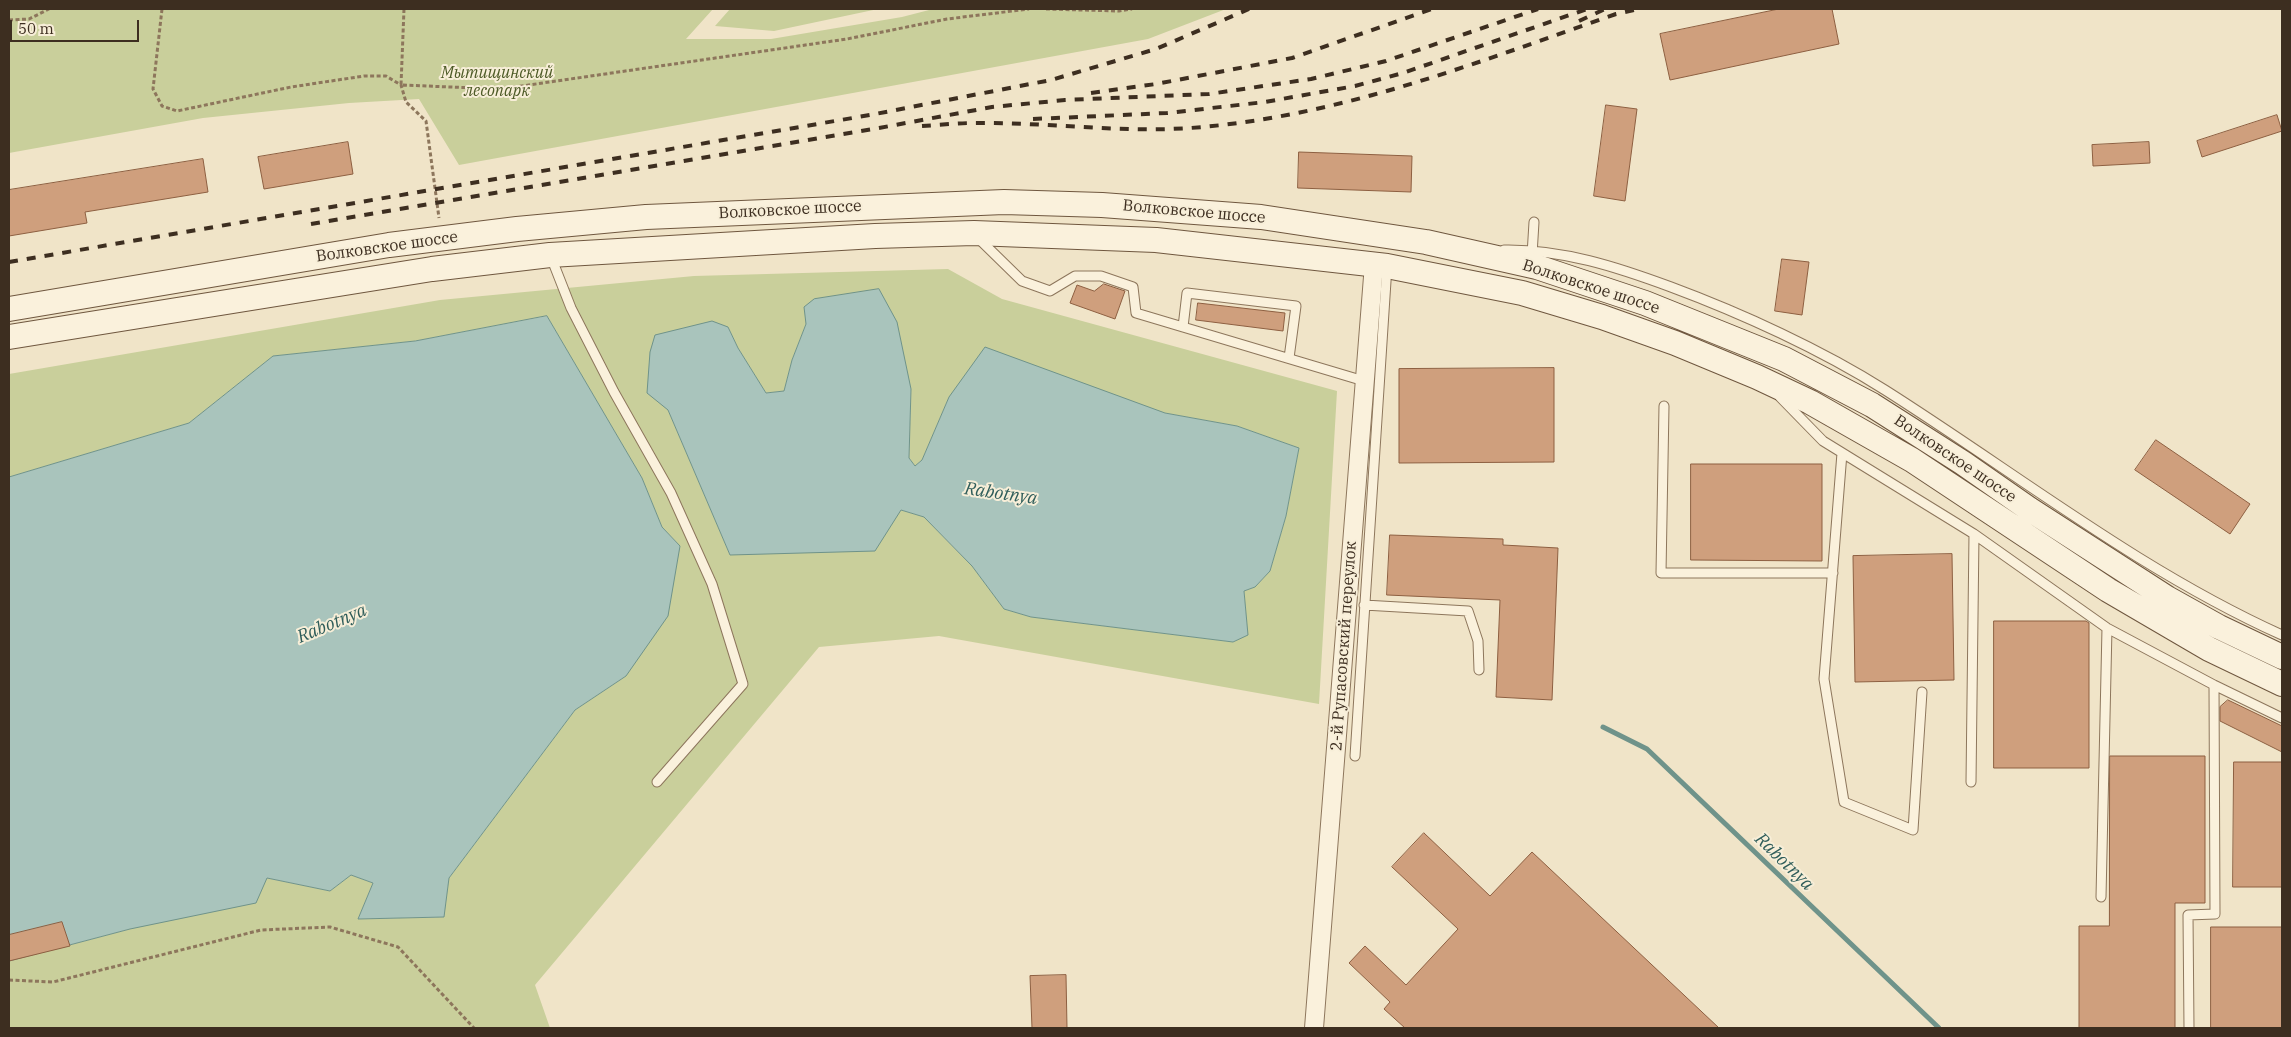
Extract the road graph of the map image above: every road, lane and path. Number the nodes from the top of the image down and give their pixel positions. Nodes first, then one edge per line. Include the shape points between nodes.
1 (49, 9) edge
2 (162, 9) edge
3 (404, 9) edge
4 (1029, 9) edge
5 (1046, 9) edge
6 (1132, 9) edge
7 (9, 20) edge
8 (400, 85) junction
9 (439, 218) dead end
10 (1534, 222) dead end
11 (974, 233) junction
12 (550, 255) junction
13 (1531, 257) junction
14 (1380, 265) junction
15 (9, 309) edge
16 (1183, 327) junction
17 (9, 337) edge
18 (1289, 358) junction
19 (1757, 377) junction
20 (1364, 381) junction
21 (1664, 406) dead end
22 (1842, 453) junction
23 (1974, 534) junction
24 (1833, 573) junction
25 (1364, 605) junction
26 (2107, 628) junction
27 (2282, 635) edge
28 (2282, 657) edge
29 (1479, 670) dead end
30 (2282, 684) edge
31 (2214, 685) junction
32 (1922, 692) dead end
33 (2282, 718) edge
34 (1355, 756) dead end
35 (657, 782) dead end
36 (1972, 782) dead end
37 (2101, 897) dead end
38 (9, 980) edge
39 (474, 1028) edge
40 (1314, 1028) edge
41 (2189, 1028) edge

1 - 7 path via 29,19
2 - 8 path via 153,89 162,106 178,111 292,87 364,76 386,76
3 - 8 path
4 - 8 path via 947,20 847,40 518,87
5 - 6 path
8 - 9 path via 406,102 426,121
10 - 13 lane
11 - 12 main road, Волковское шоссе via 865,236
11 - 14 main road, Волковское шоссе via 1182,242
11 - 16 lane via 1022,282 1050,291 1075,276 1101,276 1133,287 1136,313
12 - 17 main road, Волковское шоссе via 432,269
12 - 35 lane via 571,308 671,494 712,584 743,684
13 - 15 main road, Волковское шоссе via 1468,251 1261,217 1102,205 1004,202 646,217 497,231 389,245
13 - 27 lane via 1551,252 1626,271 1702,299 1830,358 2109,538 2198,592
13 - 28 main road, Волковское шоссе via 1775,356 1864,401 2167,598
14 - 19 main road, Волковское шоссе via 1522,293 1576,309 1675,343
14 - 20 street, 2-й Рупасовский переулок
14 - 25 lane
16 - 18 lane
16 - 18 lane via 1187,293 1296,306
18 - 20 lane
19 - 22 lane via 1823,441
19 - 30 main road, Волковское шоссе via 1810,402 1912,460 2108,590 2209,649
20 - 40 street, 2-й Рупасовский переулок
21 - 24 lane via 1661,573
22 - 23 lane
22 - 24 lane
23 - 26 lane
23 - 36 lane
24 - 32 lane via 1824,679 1844,802 1913,830
25 - 29 lane via 1468,612 1478,641
25 - 34 lane
26 - 31 lane
26 - 37 lane
31 - 33 lane
31 - 41 lane via 2215,914 2188,915
38 - 39 path via 53,982 261,930 330,927 398,947

